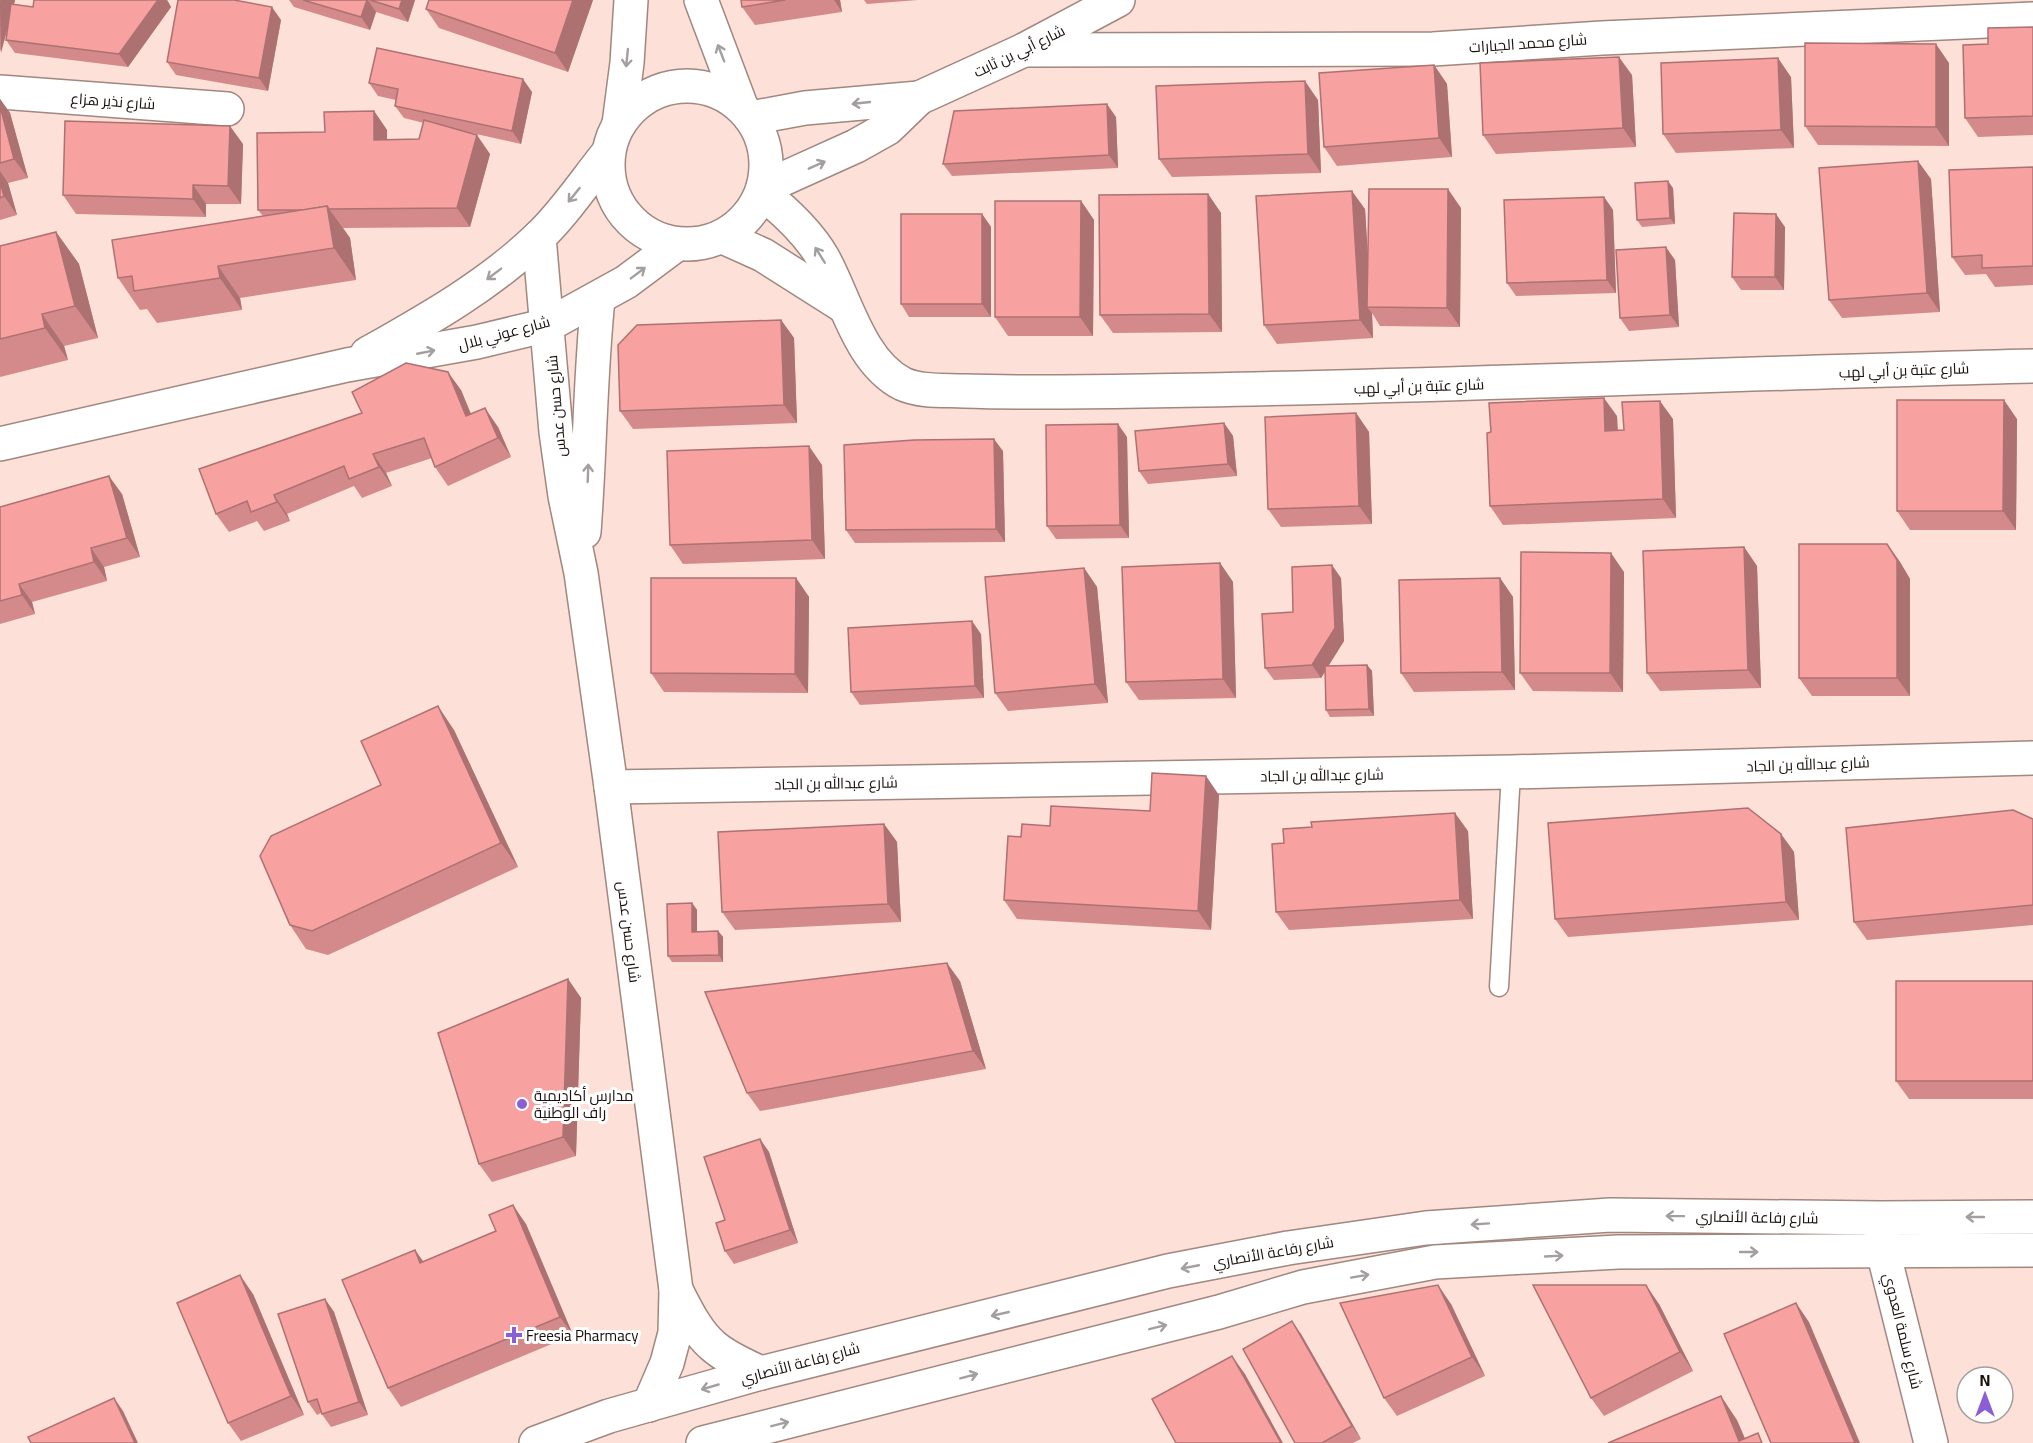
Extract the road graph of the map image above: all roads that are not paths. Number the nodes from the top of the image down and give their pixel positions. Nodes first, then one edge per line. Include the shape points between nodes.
1 (631, 0) edge
2 (701, 0) edge
3 (1118, 0) edge
4 (2033, 19) edge
5 (1024, 50) junction
6 (0, 92) edge
7 (919, 98) junction
8 (227, 109) dead end
9 (746, 112) junction
10 (613, 139) junction
11 (762, 190) junction
12 (539, 237) junction
13 (723, 237) junction
14 (676, 244) junction
15 (598, 299) junction
16 (845, 308) junction
17 (548, 325) junction
18 (347, 365) junction
19 (2033, 366) edge
20 (0, 444) edge
21 (581, 573) junction
22 (2033, 758) edge
23 (1511, 772) junction
24 (611, 787) junction
25 (1499, 987) dead end
26 (2033, 1217) edge
27 (1880, 1218) junction
28 (2033, 1250) edge
29 (1883, 1251) junction
30 (676, 1290) junction
31 (761, 1373) junction
32 (649, 1405) junction
33 (536, 1443) edge
34 (703, 1443) edge
35 (1931, 1443) edge

1 -> 10 street via 627,63
9 -> 2 street
3 - 5 street, شارع أبي بن ثابت
4 - 5 street, شارع محمد الجبارات via 1433,49
5 - 7 street, شارع أبي بن ثابت
6 - 8 street, شارع نذير هزاع
7 -> 9 street, شارع أبي بن ثابت
11 -> 7 street, شارع أبي بن ثابت via 888,128
9 - 10 street via 711,89 675,86 658,90 629,110
9 - 11 street via 761,134 766,151
10 -> 12 street, شارع عوني بلال
10 - 14 street via 608,174 612,194 623,213 656,239
11 - 13 street via 752,212
16 -> 11 street, شارع عتبة بن أبي لهب via 820,254
12 - 17 street, شارع حسن عدس
12 -> 18 street, شارع عوني بلال via 456,302
13 - 14 street via 698,244
13 - 16 street, شارع عتبة بن أبي لهب via 763,255
15 -> 14 street, شارع عوني بلال
15 - 17 street, شارع عوني بلال
21 -> 15 street, شارع حسن عدس
16 - 19 street, شارع عتبة بن أبي لهب via 873,359 905,385 921,389 1013,393 1336,388
18 -> 17 street, شارع عوني بلال
17 - 21 street, شارع حسن عدس via 556,432
18 - 20 street, شارع عوني بلال
21 - 24 street, شارع حسن عدس
22 - 23 street, شارع عبدالله بن الجاد
23 - 24 street, شارع عبدالله بن الجاد
23 - 25 lane
24 - 30 street, شارع حسن عدس
26 -> 27 street, شارع رفاعة الأنصاري
27 - 29 street, شارع سلمة العدوي
27 -> 31 street, شارع رفاعة الأنصاري via 1610,1215 1425,1228 1168,1271
28 - 29 street
34 -> 29 street via 1219,1312 1303,1287 1435,1262 1618,1252
29 - 35 street, شارع سلمة العدوي
30 - 31 street, شارع حسن عدس via 711,1345
30 - 32 street, شارع حسن عدس via 675,1333
31 -> 32 street, شارع رفاعة الأنصاري
32 - 33 street, شارع رفاعة الأنصاري

